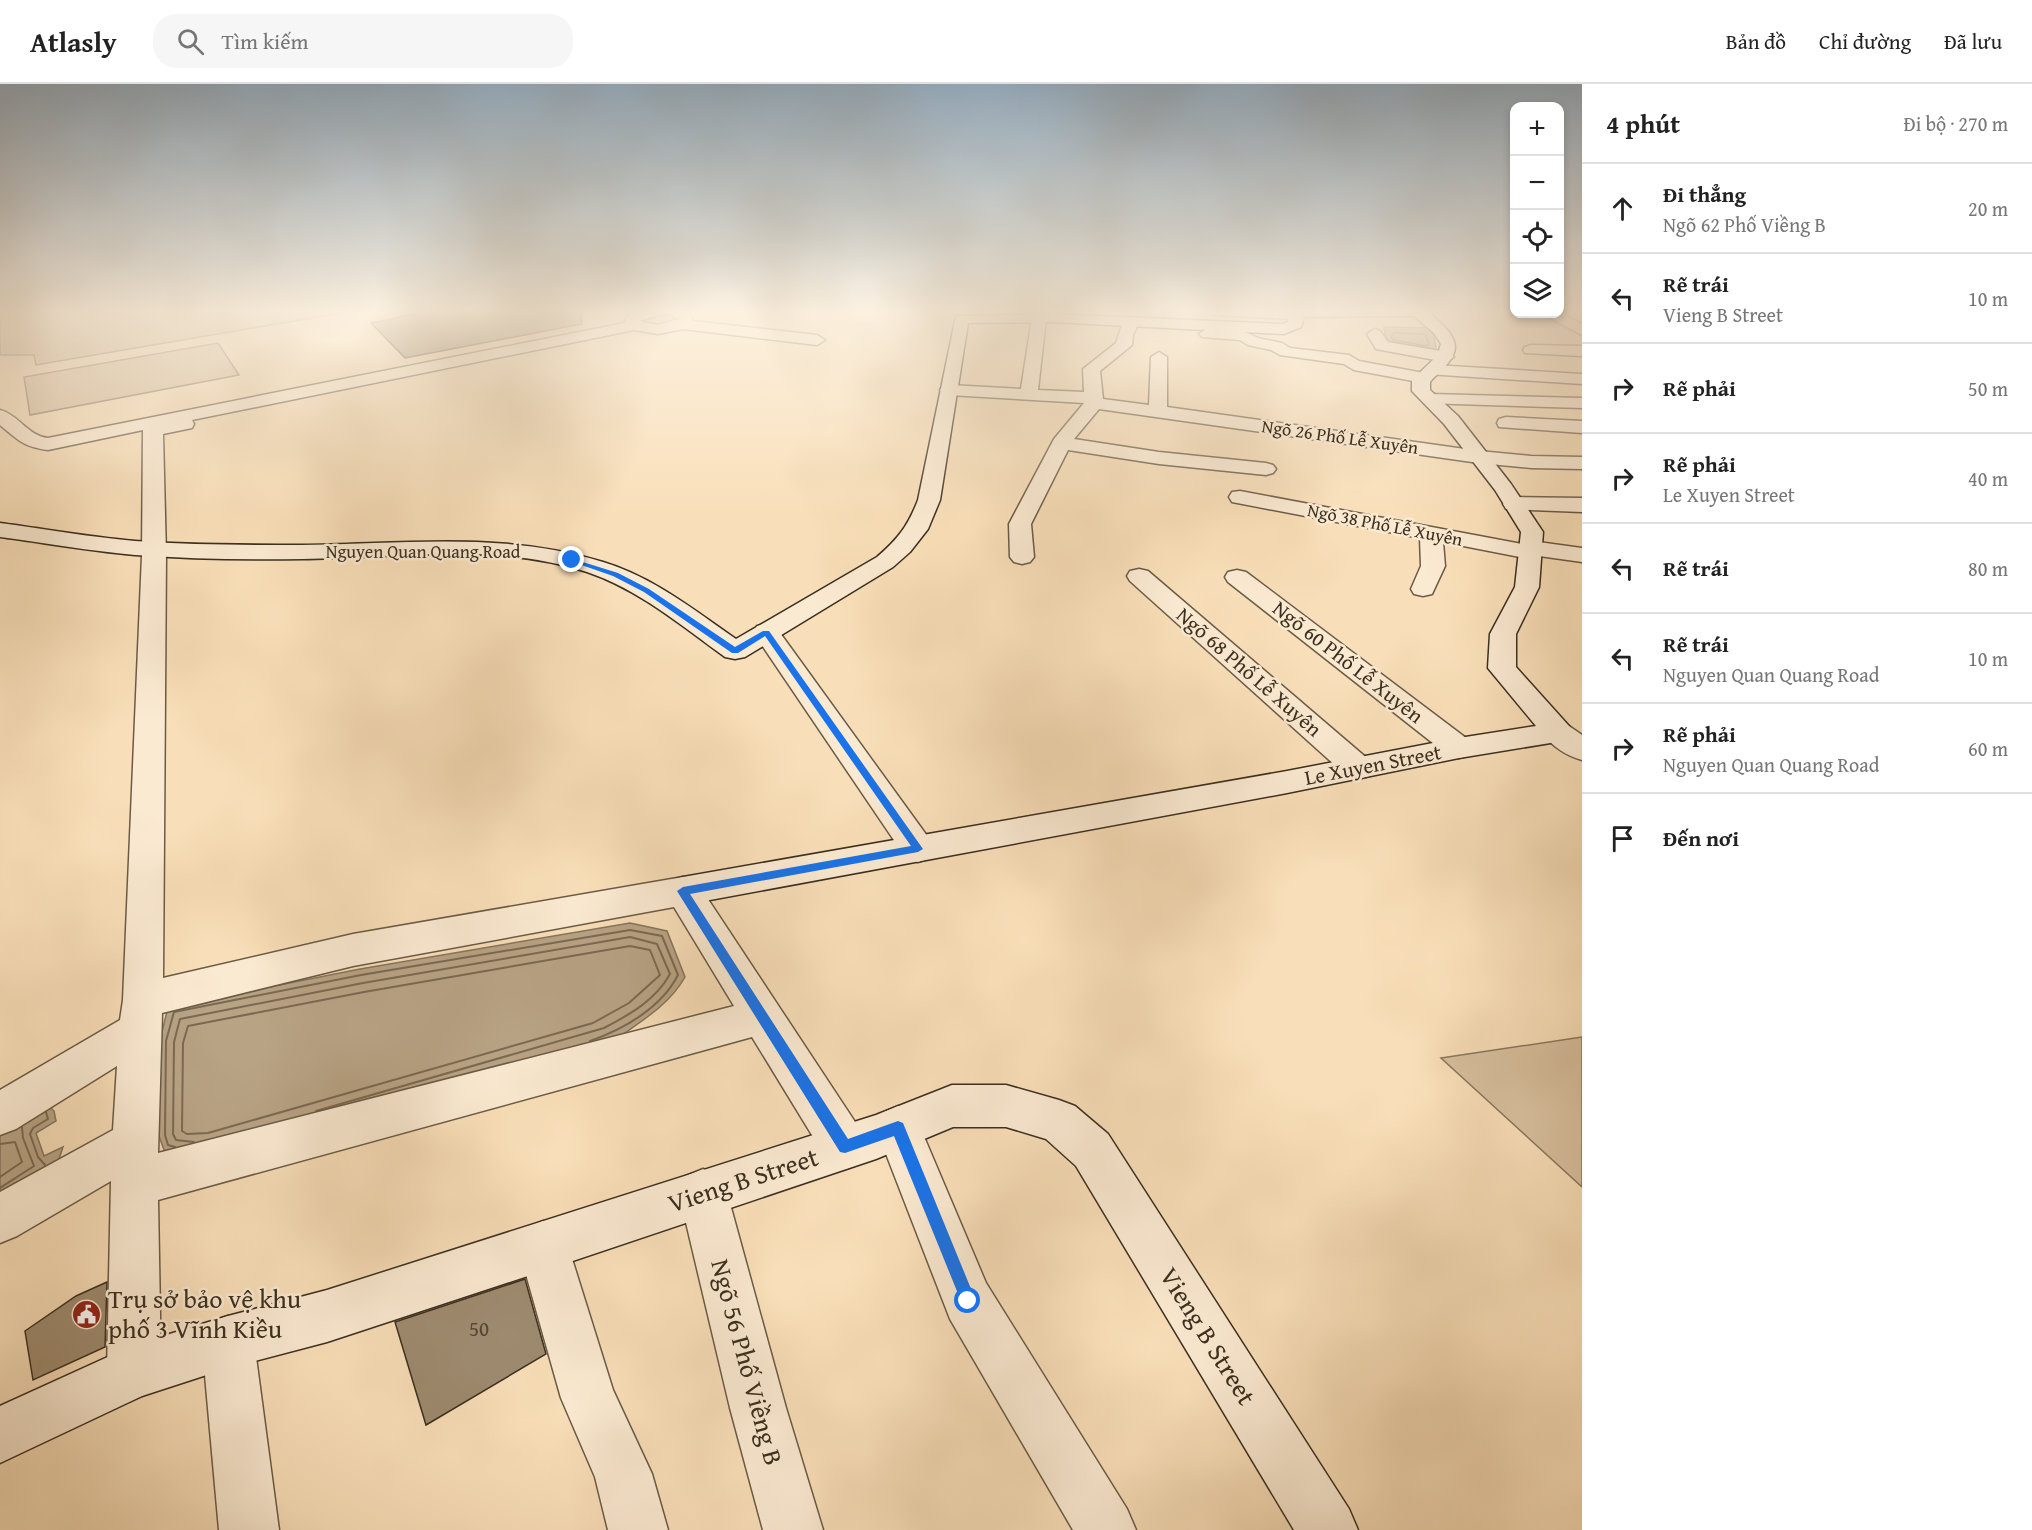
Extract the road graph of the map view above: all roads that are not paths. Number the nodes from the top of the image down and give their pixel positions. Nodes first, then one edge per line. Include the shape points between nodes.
1 (350, 378) edge
2 (951, 378) edge
3 (1031, 378) edge
4 (1092, 378) edge
5 (1159, 378) edge
6 (1435, 378) edge
7 (1447, 378) edge
8 (1556, 378) edge
9 (1582, 379) edge
10 (949, 390) junction
11 (1029, 393) junction
12 (1094, 400) junction
13 (1582, 403) edge
14 (1158, 412) junction
15 (0, 416) edge
16 (1471, 421) junction
17 (185, 424) dead end
18 (1582, 427) edge
19 (1062, 443) junction
20 (1479, 457) junction
21 (1582, 463) edge
22 (1266, 469) dead end
23 (1582, 482) edge
24 (1506, 492) junction
25 (1240, 496) dead end
26 (1582, 505) edge
27 (0, 530) edge
28 (1431, 533) junction
29 (154, 549) junction
30 (1531, 550) junction
31 (1582, 555) edge
32 (1022, 557) dead end
33 (1139, 576) dead end
34 (1237, 577) dead end
35 (1423, 589) dead end
36 (766, 632) junction
37 (1574, 738) edge
38 (1460, 748) junction
39 (1358, 768) junction
40 (918, 849) junction
41 (683, 891) junction
42 (141, 1015) junction
43 (763, 1016) junction
44 (0, 1114) edge
45 (898, 1128) junction
46 (845, 1147) junction
47 (135, 1162) junction
48 (703, 1193) junction
49 (0, 1219) edge
50 (543, 1246) junction
51 (228, 1341) junction
52 (135, 1372) junction
53 (0, 1436) edge
54 (249, 1530) edge
55 (638, 1530) edge
56 (793, 1530) edge
57 (1106, 1530) edge
58 (1328, 1530) edge

1 - 15 street via 48,444 32,442
2 - 10 street, Nguyen Quan Quang Road
3 - 11 street
4 - 12 street
5 - 14 street
6 - 16 street, Le Xuyen Street
7 - 13 street
8 - 9 street
10 - 11 street, Ngõ 26 Phố Lễ Xuyên
10 - 36 street, Nguyen Quan Quang Road via 929,500 912,535 864,576
11 - 12 street, Ngõ 26 Phố Lễ Xuyên
12 - 14 street, Ngõ 26 Phố Lễ Xuyên
12 - 19 street
14 - 20 street, Ngõ 26 Phố Lễ Xuyên
16 - 18 street
16 - 20 street, Le Xuyen Street
17 - 29 street via 153,430
19 - 22 street
19 - 32 street via 1020,524
20 - 21 street, Ngõ 26 Phố Lễ Xuyên
20 - 24 street, Le Xuyen Street
23 - 24 street
24 - 26 street
24 - 30 street, Le Xuyen Street via 1532,532
25 - 28 street, Ngõ 38 Phố Lễ Xuyên
27 - 29 street, Nguyen Quan Quang Road
28 - 30 street, Ngõ 38 Phố Lễ Xuyên
28 - 35 street via 1433,566
29 - 36 street, Nguyen Quan Quang Road via 308,552 470,548 536,552 615,574 735,651
29 - 42 street
30 - 31 street, Ngõ 38 Phố Lễ Xuyên
30 - 37 street, Le Xuyen Street via 1527,587 1503,634 1502,668
33 - 39 street, Ngõ 68 Phố Lễ Xuyên
34 - 38 street, Ngõ 60 Phố Lễ Xuyên
36 - 40 street
37 - 38 street, Le Xuyen Street
38 - 39 street, Le Xuyen Street
39 - 40 street, Le Xuyen Street
40 - 41 street, Le Xuyen Street
41 - 42 street, Le Xuyen Street via 353,950
41 - 43 street
42 - 44 street, Le Xuyen Street
42 - 47 street
43 - 46 street
43 - 47 street
45 - 46 street, Vieng B Street
45 - 57 street via 968,1301
45 - 58 street, Vieng B Street via 952,1106 1006,1106 1059,1121 1092,1150
46 - 48 street, Vieng B Street
47 - 49 street
47 - 52 street
48 - 50 street, Vieng B Street
48 - 56 street, Ngõ 56 Phố Viềng B
50 - 51 street, Vieng B Street via 327,1316
50 - 55 street via 588,1398 623,1474
51 - 52 street, Vieng B Street
51 - 54 street
52 - 53 street, Vieng B Street

